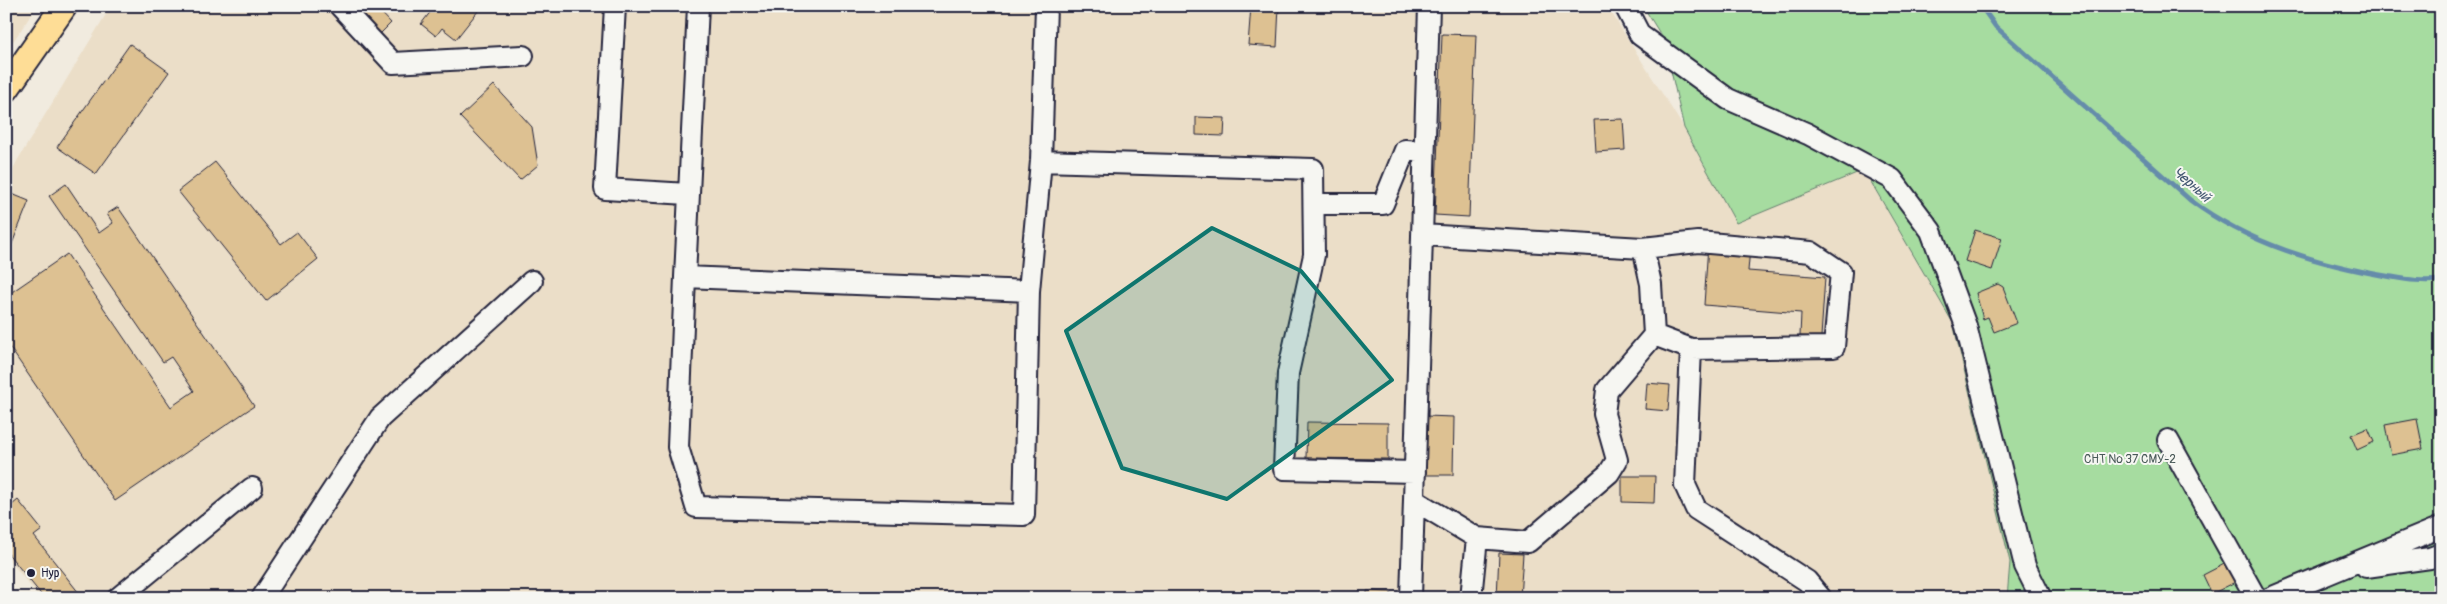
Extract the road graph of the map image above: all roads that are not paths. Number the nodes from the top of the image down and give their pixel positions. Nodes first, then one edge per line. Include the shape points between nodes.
1 (64, 6) edge
2 (340, 6) edge
3 (615, 6) edge
4 (698, 6) edge
5 (1046, 6) edge
6 (1429, 6) edge
7 (1625, 6) edge
8 (523, 56) dead end
9 (6, 89) edge
10 (1424, 151) junction
11 (1041, 161) junction
12 (688, 194) junction
13 (1314, 204) junction
14 (1422, 235) junction
15 (1643, 248) junction
16 (685, 277) junction
17 (532, 281) dead end
18 (1029, 291) junction
19 (1654, 335) junction
20 (1691, 349) junction
21 (2168, 440) dead end
22 (1415, 472) junction
23 (252, 488) dead end
24 (1414, 500) junction
25 (2441, 527) edge
26 (1476, 538) junction
27 (2441, 554) edge
28 (2339, 571) junction
29 (2277, 596) edge
30 (118, 598) edge
31 (262, 598) edge
32 (1411, 598) edge
33 (1471, 598) edge
34 (1821, 598) edge
35 (2041, 598) edge
36 (2256, 598) edge

1 - 9 main road
2 - 8 street via 393,63
3 - 12 street via 605,190
4 - 12 street
5 - 11 street
6 - 10 street
7 - 35 street via 1640,34 1728,99 1808,134 1892,178 1931,230 1966,326 2025,566
10 - 13 street via 1405,150 1383,204
10 - 14 street
11 - 13 street via 1313,169
11 - 18 street
12 - 16 street
13 - 22 street via 1314,255 1288,373 1284,469
14 - 15 street
14 - 22 street
15 - 19 street via 1651,284
15 - 20 street via 1698,242 1811,252 1841,272 1834,347
16 - 18 street
16 - 18 street via 678,447 696,507 1024,515
17 - 31 street via 380,418
19 - 20 street
19 - 26 street via 1607,390 1604,414 1617,460 1609,473 1528,542
20 - 34 street via 1686,485 1696,509 1807,581
21 - 36 street
22 - 24 street
23 - 30 street
24 - 26 street
24 - 32 street
25 - 28 street
26 - 33 street
27 - 28 street
28 - 29 street

